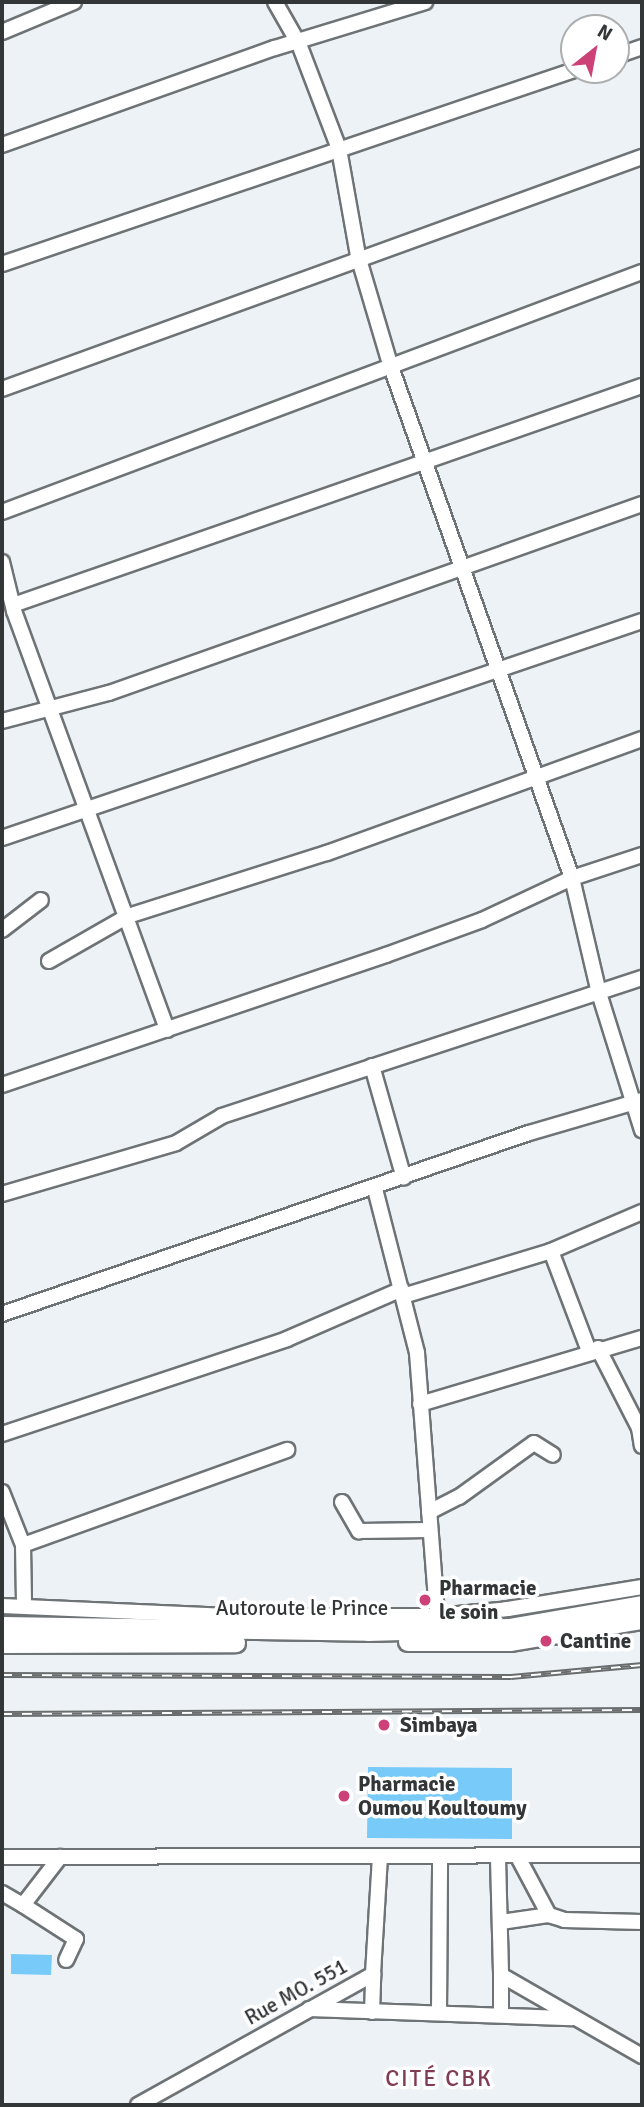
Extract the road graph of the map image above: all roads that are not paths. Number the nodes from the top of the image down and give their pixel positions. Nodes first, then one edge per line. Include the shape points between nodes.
1 (74, 2) edge
2 (275, 2) edge
3 (425, 2) edge
4 (2, 32) edge
5 (299, 44) junction
6 (560, 75) edge
7 (2, 145) edge
8 (339, 149) junction
9 (642, 158) edge
10 (358, 256) junction
11 (2, 264) edge
12 (642, 272) edge
13 (390, 364) junction
14 (642, 386) edge
15 (2, 389) edge
16 (423, 462) junction
17 (642, 504) edge
18 (2, 512) edge
19 (2, 562) edge
20 (461, 567) junction
21 (10, 610) edge
22 (642, 621) edge
23 (496, 670) junction
24 (50, 706) junction
25 (2, 722) edge
26 (642, 739) edge
27 (535, 776) junction
28 (89, 810) junction
29 (2, 838) edge
30 (642, 855) edge
31 (572, 878) junction
32 (41, 900) dead end
33 (128, 916) junction
34 (2, 930) edge
35 (49, 961) dead end
36 (642, 978) edge
37 (599, 993) junction
38 (167, 1030) junction
39 (372, 1066) junction
40 (2, 1085) edge
41 (637, 1102) edge
42 (642, 1130) edge
43 (404, 1178) junction
44 (374, 1189) junction
45 (2, 1194) edge
46 (642, 1212) edge
47 (551, 1251) junction
48 (402, 1292) junction
49 (2, 1314) edge
50 (642, 1338) edge
51 (593, 1349) junction
52 (420, 1404) junction
53 (2, 1434) edge
54 (642, 1446) edge
55 (287, 1450) dead end
56 (553, 1455) dead end
57 (2, 1493) edge
58 (342, 1502) dead end
59 (429, 1512) junction
60 (430, 1530) junction
61 (23, 1545) junction
62 (642, 1587) edge
63 (24, 1605) junction
64 (642, 1605) edge
65 (2, 1606) edge
66 (642, 1619) edge
67 (229, 1623) junction
68 (438, 1623) junction
69 (2, 1626) edge
70 (2, 1644) edge
71 (642, 1855) edge
72 (2, 1857) edge
73 (60, 1857) junction
74 (380, 1857) junction
75 (518, 1857) junction
76 (440, 1858) junction
77 (498, 1858) junction
78 (2, 1892) edge
79 (23, 1905) junction
80 (550, 1915) junction
81 (501, 1922) junction
82 (642, 1922) edge
83 (66, 1960) dead end
84 (373, 1974) junction
85 (501, 1975) junction
86 (307, 2008) junction
87 (372, 2012) junction
88 (439, 2012) junction
89 (501, 2013) junction
90 (579, 2019) junction
91 (642, 2056) edge
92 (138, 2105) edge

1 - 4 street
2 - 5 street
3 - 5 street
5 - 7 street via 275,48
5 - 8 street
6 - 8 street
8 - 10 street
8 - 11 street
9 - 10 street
10 - 13 street
10 - 15 street
12 - 13 street
13 - 16 street
13 - 18 street
14 - 16 street
16 - 20 street
16 - 21 street
17 - 20 street
19 - 21 street
20 - 23 street
20 - 24 street via 109,693
21 - 24 street
22 - 23 street
23 - 27 street
23 - 28 street
24 - 25 street
24 - 28 street
26 - 27 street
27 - 31 street
27 - 33 street via 327,853
28 - 29 street
28 - 33 street
30 - 31 street
31 - 37 street
31 - 38 street via 482,920
32 - 34 street
33 - 35 street
33 - 38 street
36 - 37 street
37 - 39 street
37 - 41 street
38 - 40 street
39 - 43 street
39 - 45 street via 222,1116 176,1143
41 - 42 street
41 - 43 street
43 - 44 street
44 - 48 street
44 - 49 street
46 - 47 street
47 - 48 street
47 - 51 street
48 - 52 street via 417,1353
48 - 53 street via 287,1339
50 - 51 street
51 - 52 street
51 - 54 street via 639,1427
52 - 59 street
55 - 61 street
56 - 59 street via 534,1443 459,1497
57 - 61 street
58 - 60 street via 359,1531
59 - 60 street
60 - 68 street
61 - 63 street
62 - 68 street
63 - 65 street
63 - 67 street
64 - 68 main road, Autoroute le Prince via 509,1628
66 - 70 main road, Autoroute le Prince via 510,1642
67 - 68 main road, Autoroute le Prince
67 - 69 main road, Autoroute le Prince
71 - 75 street
72 - 73 street
73 - 74 street
73 - 79 street
74 - 76 street
74 - 84 street, Rue MO. 551
75 - 77 street
75 - 80 street
76 - 77 street
76 - 88 street
77 - 81 street
78 - 79 street
79 - 83 street via 76,1939
80 - 81 street
80 - 82 street via 565,1920
81 - 85 street
84 - 86 street, Rue MO. 551
84 - 87 street
85 - 89 street
85 - 90 street
86 - 87 street
86 - 92 street, Rue MO. 551
87 - 88 street
88 - 89 street
89 - 90 street
90 - 91 street

